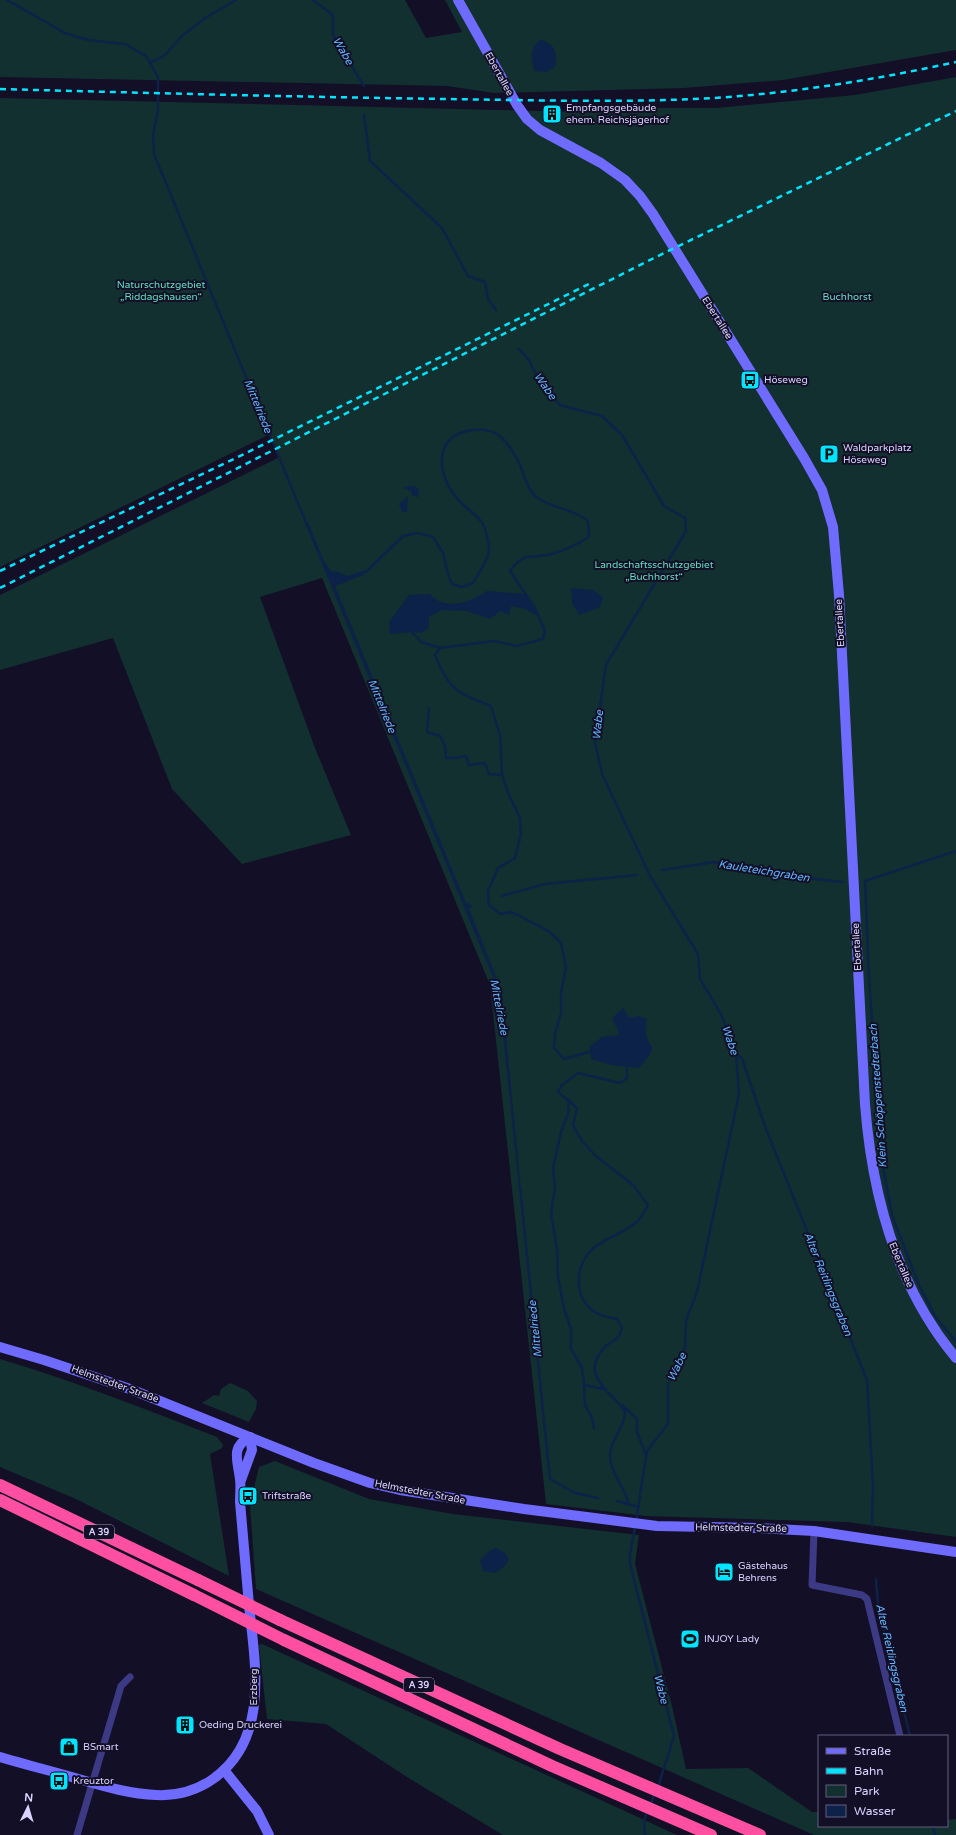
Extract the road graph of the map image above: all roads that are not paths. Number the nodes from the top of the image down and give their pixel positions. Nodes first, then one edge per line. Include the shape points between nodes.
1 (458, 0) edge
2 (0, 1347) edge
3 (956, 1358) edge
4 (250, 1437) junction
5 (0, 1485) edge
6 (0, 1500) edge
7 (814, 1531) junction
8 (956, 1552) edge
9 (130, 1677) dead end
10 (900, 1735) edge
11 (0, 1757) edge
12 (224, 1770) junction
13 (92, 1783) junction
14 (77, 1835) edge
15 (269, 1835) edge
16 (711, 1835) edge
17 (760, 1835) edge

1 - 3 street, Ebertallee via 527,119 548,135 615,172 640,196 670,240 797,446 827,503 833,528 839,595 865,1104 870,1157 892,1246 932,1326
2 - 4 street, Helmstedter Straße via 124,1386
4 - 7 street, Helmstedter Straße via 340,1473 393,1488 584,1518 657,1526
4 - 12 street, Erzberg via 252,1450 240,1480 240,1502 255,1702 248,1734 240,1751
5 - 17 highway, A 39, bridge via 280,1620 560,1749
6 - 16 highway, A 39, bridge via 424,1708
7 - 8 street, Helmstedter Straße
7 - 10 street via 812,1585 862,1594 867,1599
9 - 13 street via 121,1686
11 - 13 street, Erzberg
12 - 13 street, Erzberg via 196,1788 167,1795 136,1793
12 - 15 street via 257,1811
13 - 14 street

